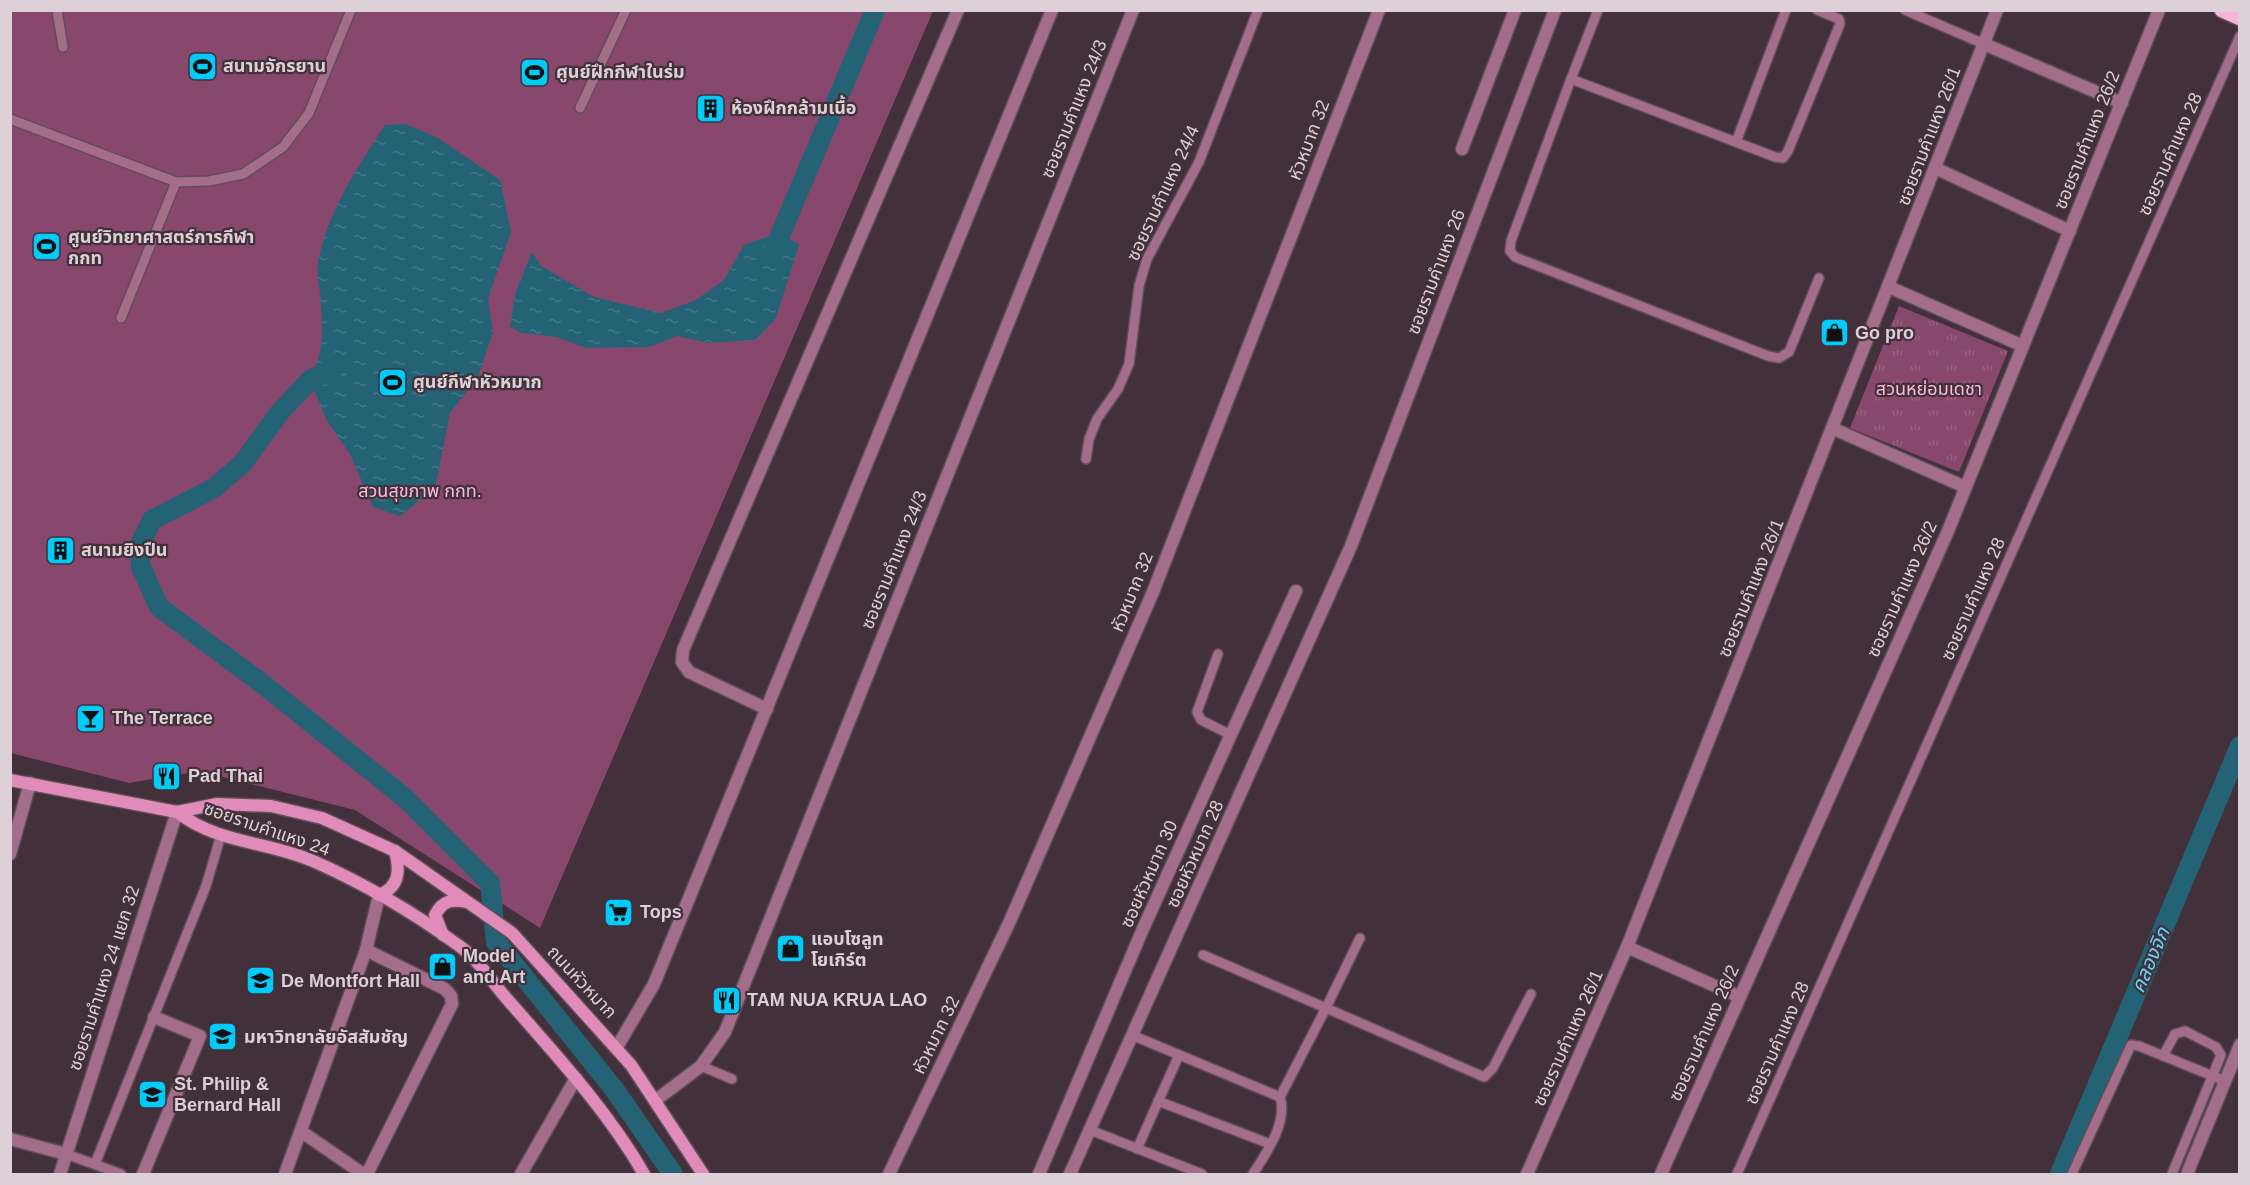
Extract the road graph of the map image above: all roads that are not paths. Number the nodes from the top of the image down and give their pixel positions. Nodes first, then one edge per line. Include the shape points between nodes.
1 (57, 10) edge
2 (351, 10) edge
3 (626, 10) edge
4 (958, 10) edge
5 (1052, 10) edge
6 (1258, 10) edge
7 (1379, 10) edge
8 (1515, 10) edge
9 (1555, 10) edge
10 (1598, 10) edge
11 (1786, 10) edge
12 (1817, 10) edge
13 (1905, 10) edge
14 (1997, 10) edge
15 (2159, 10) edge
16 (2222, 10) edge
17 (1832, 13) edge
18 (1131, 15) edge
19 (2240, 18) edge
20 (2240, 36) edge
21 (1984, 44) junction
22 (63, 47) dead end
23 (1571, 79) junction
24 (2122, 103) junction
25 (580, 108) dead end
26 (10, 119) edge
27 (1736, 142) junction
28 (1462, 149) dead end
29 (1935, 168) junction
30 (176, 182) junction
31 (2070, 231) junction
32 (1819, 278) dead end
33 (1889, 287) junction
34 (121, 318) dead end
35 (2023, 346) junction
36 (1834, 429) junction
37 (1086, 459) dead end
38 (1965, 487) junction
39 (1351, 546) joint
40 (1296, 591) dead end
41 (1218, 654) dead end
42 (767, 710) junction
43 (1231, 735) junction
44 (10, 780) edge
45 (30, 783) junction
46 (177, 812) junction
47 (221, 835) junction
48 (395, 851) junction
49 (10, 854) edge
50 (379, 895) junction
51 (472, 905) junction
52 (444, 936) junction
53 (1360, 938) dead end
54 (1627, 947) junction
55 (366, 950) junction
56 (1203, 955) dead end
57 (1531, 994) dead end
58 (1740, 997) junction
59 (1326, 1008) junction
60 (154, 1017) junction
61 (1134, 1036) junction
62 (2240, 1045) edge
63 (617, 1047) junction
64 (1179, 1055) junction
65 (2163, 1056) junction
66 (701, 1066) junction
67 (576, 1078) junction
68 (732, 1078) dead end
69 (2219, 1079) junction
70 (1280, 1097) junction
71 (656, 1100) junction
72 (1158, 1101) junction
73 (1090, 1130) junction
74 (302, 1132) junction
75 (10, 1139) edge
76 (1270, 1144) junction
77 (1137, 1149) junction
78 (66, 1154) junction
79 (95, 1164) junction
80 (60, 1174) edge
81 (121, 1174) edge
82 (143, 1174) edge
83 (285, 1174) edge
84 (365, 1174) edge
85 (521, 1174) edge
86 (644, 1174) edge
87 (703, 1174) edge
88 (889, 1174) edge
89 (1039, 1174) edge
90 (1070, 1174) edge
91 (1202, 1174) edge
92 (1253, 1174) edge
93 (1527, 1174) edge
94 (1661, 1174) edge
95 (1737, 1174) edge
96 (2072, 1174) edge
97 (2172, 1174) edge
98 (2187, 1174) edge

1 - 22 lane
2 - 30 lane via 309,112 284,147 243,174
3 - 25 lane
4 - 42 street via 683,650 682,662 689,672
5 - 42 street
6 - 37 lane, ซอยรามคำแหง 24/4 via 1199,162 1147,259 1139,286 1129,364 1118,389 1097,418
7 - 88 street, หัวหมาก 32 via 1153,592 1010,921
8 - 28 street
9 - 39 street, ซอยรามคำแหง 26
10 - 23 lane
11 - 27 lane
12 - 17 lane
13 - 21 lane
14 - 21 street, ซอยรามคำแหง 26/1
15 - 24 street, ซอยรามคำแหง 26/2
16 - 19 main road
17 - 27 lane via 1840,24 1783,158
18 - 66 street, ซอยรามคำแหง 24/3 via 725,1032
20 - 95 lane, ซอยรามคำแหง 28
21 - 24 street
21 - 29 street, ซอยรามคำแหง 26/1
23 - 27 lane
23 - 32 lane via 1511,241 1510,251 1515,257 1779,358 1789,352
24 - 31 street, ซอยรามคำแหง 26/2
26 - 30 lane
29 - 31 street
29 - 33 street, ซอยรามคำแหง 26/1
30 - 34 lane
31 - 35 street, ซอยรามคำแหง 26/2
33 - 35 street
33 - 36 street, ซอยรามคำแหง 26/1
35 - 38 street, ซอยรามคำแหง 26/2
36 - 38 street
36 - 54 street, ซอยรามคำแหง 26/1
38 - 58 street, ซอยรามคำแหง 26/2
39 - 61 street, ซอยหัวหมาก 28
40 - 43 street, ซอยหัวหมาก 30
41 - 43 lane via 1197,712 1201,720
42 - 63 street via 654,984
43 - 89 street, ซอยหัวหมาก 30 via 1142,931
44 - 45 main road, ซอยรามคำแหง 24
45 - 46 main road, ซอยรามคำแหง 24
45 - 49 street
46 - 47 main road, ซอยรามคำแหง 24 via 195,826
46 - 48 main road, ซอยรามคำแหง 24 via 217,804 272,806 322,818
46 - 78 street, ซอยรามคำแหง 24 แยก 32
47 - 50 main road, ซอยรามคำแหง 24 via 304,857
47 - 60 lane via 207,886
48 - 50 main road via 397,880
48 - 51 main road, ถนนหัวหมาก
50 - 52 main road
50 - 55 street
51 - 52 main road via 454,899 443,903 435,915
51 - 63 main road, ถนนหัวหมาก via 512,933
52 - 67 main road via 460,946
53 - 59 lane
54 - 58 street
54 - 93 street, ซอยรามคำแหง 26/1
55 - 74 street
55 - 84 street via 445,989 452,996 452,1004
56 - 59 lane
57 - 59 lane via 1493,1068 1484,1077
58 - 94 street, ซอยรามคำแหง 26/2
59 - 70 lane
60 - 79 lane
60 - 82 street via 200,1036
61 - 64 lane
61 - 73 street, ซอยหัวหมาก 28
62 - 69 street
63 - 71 main road, ถนนหัวหมาก
64 - 70 lane
64 - 72 lane
65 - 69 lane
65 - 69 lane via 2175,1034 2185,1031 2218,1049
65 - 96 lane via 2131,1045
66 - 68 lane
66 - 71 street, ซอยรามคำแหง 24/3
67 - 85 street
67 - 86 main road
69 - 97 lane
69 - 98 street
70 - 76 lane via 1281,1120
71 - 87 main road, ถนนหัวหมาก
72 - 76 lane
72 - 77 lane
73 - 77 lane
73 - 90 street, ซอยหัวหมาก 28
74 - 83 street
74 - 84 street
75 - 78 street
76 - 92 lane
77 - 91 lane
78 - 79 lane
78 - 80 street, ซอยรามคำแหง 24 แยก 32
79 - 81 lane

